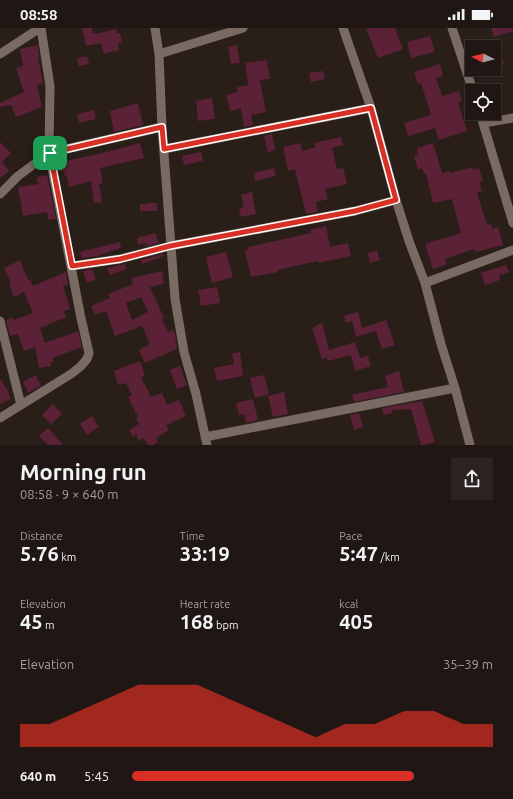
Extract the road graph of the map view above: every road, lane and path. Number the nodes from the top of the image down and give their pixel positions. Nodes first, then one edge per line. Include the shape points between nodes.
1 (40, 28) edge
2 (155, 28) edge
3 (243, 28) edge
4 (343, 28) edge
5 (452, 28) edge
6 (0, 54) edge
7 (159, 54) junction
8 (471, 84) edge
9 (371, 108) junction
10 (513, 118) edge
11 (483, 120) edge
12 (484, 123) junction
13 (162, 127) junction
14 (164, 149) junction
15 (50, 153) junction
16 (0, 194) edge
17 (396, 200) junction
18 (513, 223) edge
19 (170, 246) junction
20 (513, 250) edge
21 (72, 266) junction
22 (425, 283) junction
23 (0, 321) edge
24 (455, 388) junction
25 (21, 405) junction
26 (0, 418) edge
27 (206, 441) edge
28 (470, 445) edge

1 - 6 street
1 - 15 street via 50,86
2 - 7 street
3 - 7 street
4 - 9 street
5 - 8 street
7 - 13 street
9 - 14 street
9 - 17 street
10 - 12 street
11 - 12 street
12 - 18 street
13 - 14 street
13 - 15 street
14 - 19 street
15 - 16 street via 18,176
15 - 21 street
17 - 19 street via 355,211
17 - 22 street
19 - 21 street via 120,259
19 - 27 street via 184,352
20 - 22 street
21 - 25 street via 90,353 88,359 71,374
22 - 24 street
23 - 25 street
24 - 27 street
24 - 28 street
25 - 26 street

